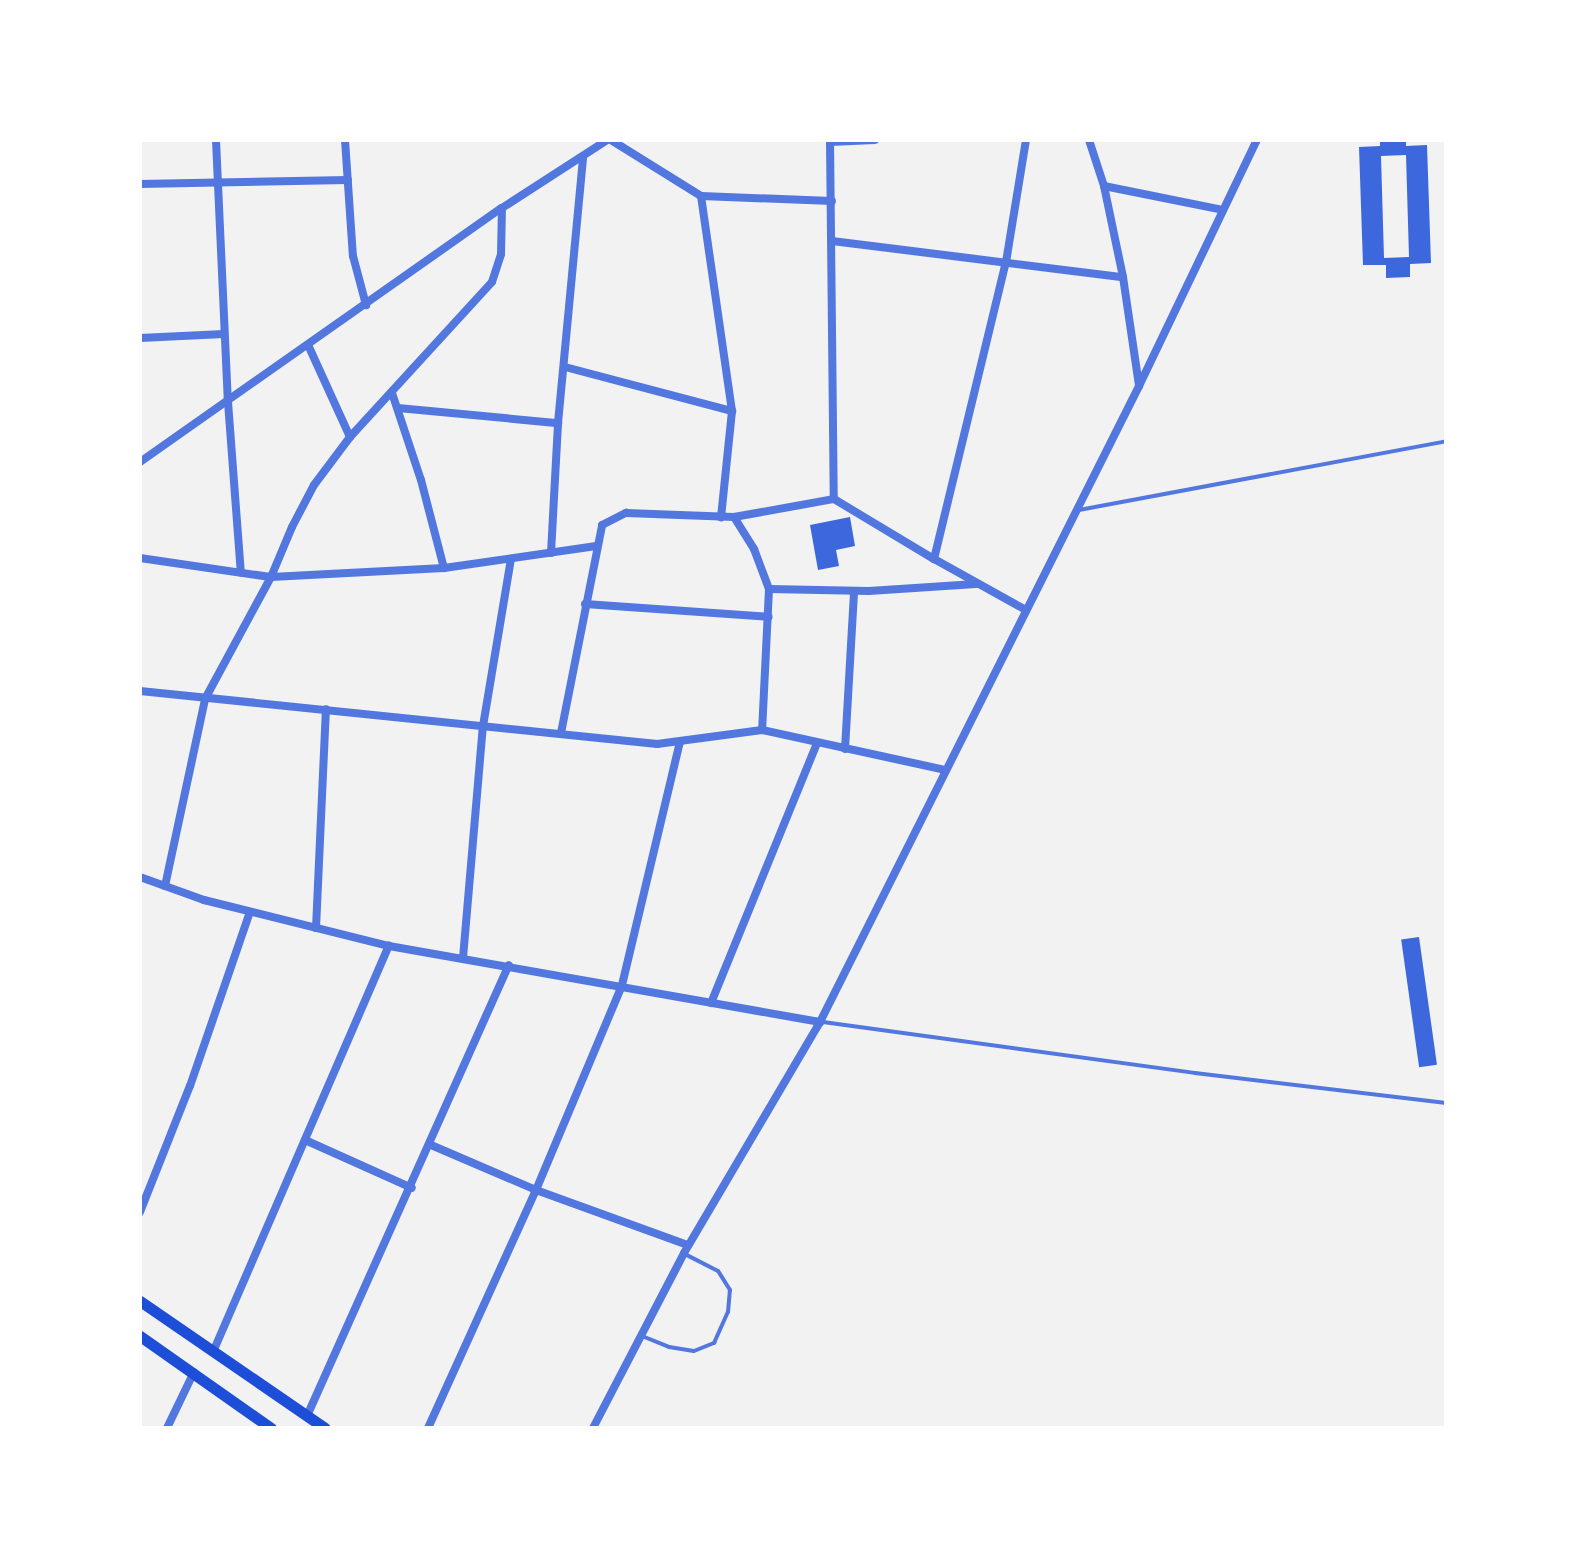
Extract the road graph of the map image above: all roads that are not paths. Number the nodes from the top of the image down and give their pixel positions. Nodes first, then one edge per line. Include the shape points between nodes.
1 (216, 140) edge
2 (345, 140) edge
3 (609, 140) edge
4 (875, 140) edge
5 (1026, 140) edge
6 (1091, 140) edge
7 (1257, 140) edge
8 (830, 141) edge
9 (583, 157) junction
10 (348, 180) junction
11 (218, 183) junction
12 (140, 184) edge
13 (1104, 186) junction
14 (701, 196) junction
15 (832, 201) junction
16 (502, 208) junction
17 (1223, 210) junction
18 (832, 241) junction
19 (1006, 262) junction
20 (1123, 277) junction
21 (366, 305) junction
22 (224, 334) junction
23 (140, 338) edge
24 (309, 347) junction
25 (565, 367) junction
26 (1139, 386) junction
27 (392, 393) junction
28 (228, 402) junction
29 (398, 408) junction
30 (732, 411) junction
31 (558, 423) junction
32 (350, 437) junction
33 (1446, 441) edge
34 (140, 462) edge
35 (834, 499) junction
36 (1076, 510) junction
37 (721, 517) junction
38 (734, 517) junction
39 (596, 546) junction
40 (551, 553) junction
41 (140, 558) edge
42 (511, 559) junction
43 (934, 559) junction
44 (444, 568) junction
45 (241, 573) junction
46 (271, 577) junction
47 (979, 584) junction
48 (769, 589) junction
49 (854, 591) junction
50 (585, 604) junction
51 (1026, 610) junction
52 (769, 617) junction
53 (140, 691) edge
54 (205, 699) junction
55 (326, 709) junction
56 (483, 726) junction
57 (762, 730) junction
58 (561, 733) junction
59 (680, 742) junction
60 (817, 743) junction
61 (845, 749) junction
62 (945, 770) junction
63 (140, 877) edge
64 (165, 886) junction
65 (250, 912) junction
66 (316, 928) junction
67 (389, 946) junction
68 (463, 958) junction
69 (509, 965) junction
70 (622, 985) junction
71 (711, 1003) junction
72 (820, 1022) junction
73 (1446, 1103) edge
74 (305, 1140) junction
75 (431, 1145) junction
76 (412, 1188) junction
77 (536, 1190) junction
78 (140, 1212) edge
79 (686, 1249) junction
80 (140, 1301) edge
81 (140, 1336) edge
82 (642, 1336) junction
83 (213, 1352) junction
84 (194, 1372) junction
85 (307, 1416) junction
86 (167, 1428) edge
87 (271, 1428) edge
88 (325, 1428) edge
89 (428, 1428) edge
90 (593, 1428) edge

1 - 11 street
2 - 10 street
3 - 9 street
3 - 14 street
4 - 8 street
5 - 19 street
6 - 13 street
7 - 17 street
8 - 15 street
9 - 16 street
9 - 25 street
10 - 11 street
10 - 21 street via 356,277
11 - 12 street
11 - 22 street
13 - 17 street
13 - 20 street
14 - 15 street
14 - 30 street
15 - 18 street
16 - 21 street
16 - 27 street via 501,254 492,282
17 - 26 street
18 - 19 street
18 - 35 street
19 - 20 street
19 - 43 street
20 - 26 street
21 - 24 street
22 - 23 street
22 - 28 street
24 - 28 street
24 - 32 street
25 - 30 street
25 - 31 street
26 - 36 street
27 - 29 street
27 - 32 street
28 - 34 street
28 - 45 street
29 - 31 street
29 - 44 street
30 - 37 street
31 - 40 street
32 - 46 street via 314,485
33 - 36 lane
35 - 38 street
35 - 43 street
36 - 51 street
37 - 38 street
37 - 39 street via 626,513 602,525
38 - 48 street
39 - 40 street
39 - 50 street
40 - 42 street
41 - 45 street
42 - 44 street
42 - 56 street
43 - 47 street
44 - 46 street
45 - 46 street
46 - 54 street
47 - 49 street
47 - 51 street
48 - 49 street
48 - 52 street
49 - 61 street
50 - 52 street
50 - 58 street
51 - 62 street
52 - 57 street
53 - 54 street
54 - 55 street
54 - 64 street
55 - 56 street
55 - 66 street
56 - 58 street
56 - 68 street
57 - 59 street
57 - 60 street
58 - 59 street
59 - 70 street
60 - 61 street
60 - 71 street
61 - 62 street
62 - 72 street
63 - 64 street
64 - 65 street
65 - 66 street
65 - 78 street
66 - 67 street
67 - 68 street
67 - 74 street
68 - 69 street
69 - 70 street
69 - 75 street
70 - 71 street
70 - 77 street
71 - 72 street
72 - 73 lane
72 - 79 street
74 - 76 street
74 - 83 street
75 - 76 street
75 - 77 street
76 - 85 street
77 - 79 street
77 - 89 street
79 - 82 street
79 - 82 lane via 718,1271 730,1290 728,1312 714,1343 694,1351
80 - 83 main road
81 - 84 main road
82 - 90 street
83 - 85 main road
84 - 86 street
84 - 87 main road
85 - 88 main road

